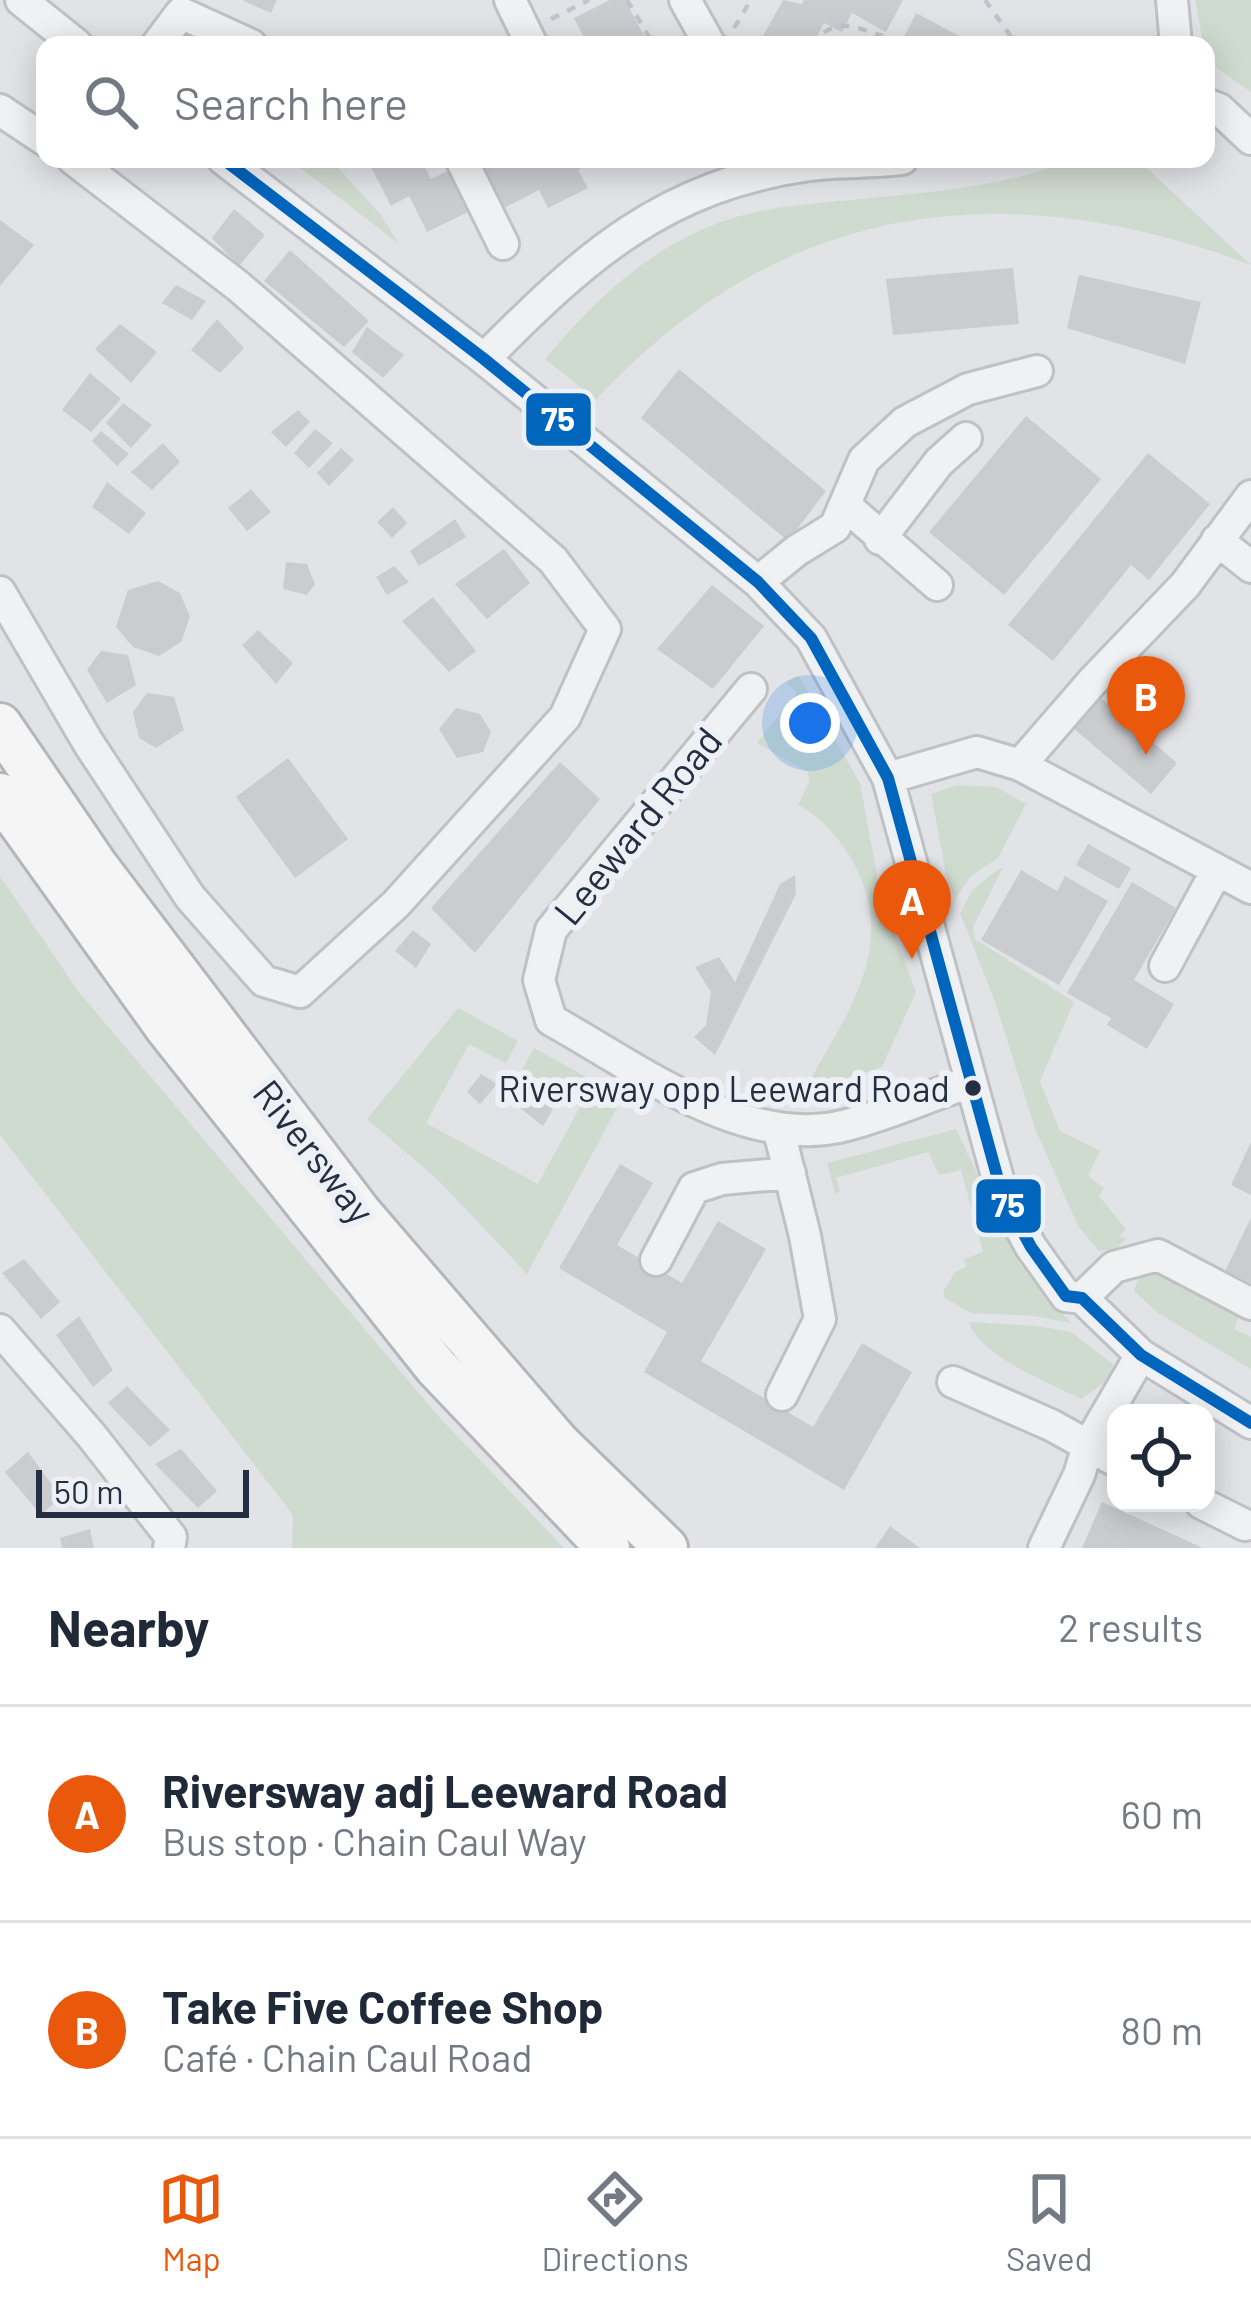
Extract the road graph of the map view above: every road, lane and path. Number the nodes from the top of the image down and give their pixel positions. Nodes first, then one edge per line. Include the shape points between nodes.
1 (21, 0) edge
2 (510, 0) edge
3 (589, 0) edge
4 (628, 0) edge
5 (685, 0) edge
6 (751, 0) edge
7 (985, 0) edge
8 (1172, 0) edge
9 (551, 20) dead end
10 (66, 36) edge
11 (164, 36) edge
12 (231, 36) edge
13 (528, 36) edge
14 (648, 36) edge
15 (715, 36) edge
16 (723, 36) edge
17 (818, 36) edge
18 (883, 36) dead end
19 (1011, 36) edge
20 (1175, 36) edge
21 (1215, 108) edge
22 (0, 110) edge
23 (36, 134) edge
24 (1251, 139) edge
25 (85, 168) edge
26 (235, 168) edge
27 (465, 168) edge
28 (769, 168) edge
29 (503, 244) dead end
30 (484, 359) junction
31 (1037, 370) dead end
32 (966, 439) dead end
33 (1251, 496) edge
34 (847, 507) junction
35 (880, 539) junction
36 (1217, 540) junction
37 (1251, 567) edge
38 (758, 582) junction
39 (937, 585) dead end
40 (0, 592) edge
41 (751, 689) dead end
42 (0, 725) edge
43 (1020, 765) junction
44 (888, 778) junction
45 (0, 795) edge
46 (1217, 870) junction
47 (1251, 888) edge
48 (1165, 966) dead end
49 (970, 1082) junction
50 (779, 1131) junction
51 (790, 1173) junction
52 (656, 1260) dead end
53 (1082, 1298) junction
54 (1251, 1304) edge
55 (0, 1330) edge
56 (1142, 1355) junction
57 (953, 1382) dead end
58 (782, 1395) dead end
59 (1251, 1423) edge
60 (1088, 1446) junction
61 (1107, 1456) edge
62 (1215, 1510) edge
63 (1245, 1525) dead end
64 (169, 1548) edge
65 (608, 1548) edge
66 (666, 1548) edge
67 (1044, 1548) edge

1 - 10 street
2 - 13 street
3 - 9 path
4 - 14 path
5 - 15 street
6 - 16 path
7 - 19 path
8 - 20 street
11 - 12 street via 181,13
17 - 18 path via 846,25
21 - 24 street
22 - 23 street
25 - 40 street via 238,286 553,560 605,629 565,717 396,904 300,992 264,981 190,897
26 - 30 street
27 - 29 street
28 - 30 street via 620,235
30 - 38 street
31 - 34 street via 968,388 905,422 864,460
32 - 35 street
33 - 36 street
34 - 35 street
34 - 38 street via 835,527
35 - 39 street
36 - 37 street
36 - 43 street via 1186,585
38 - 44 street via 811,638
41 - 50 street, Leeward Road via 550,930 539,980 551,1020 729,1119
42 - 66 highway, Riversway via 97,867 360,1213 558,1443
43 - 44 street via 977,752
43 - 46 street
44 - 49 street
45 - 65 highway, Riversway via 167,1028 436,1367
46 - 47 street
46 - 48 street
49 - 50 street, Leeward Road via 844,1126
49 - 53 street via 1003,1194 1066,1296
50 - 51 street
51 - 52 street via 694,1188
51 - 58 street via 820,1319
53 - 54 street via 1114,1267 1158,1256
53 - 56 street
55 - 64 street via 171,1537
56 - 59 street
56 - 60 street
57 - 60 street
60 - 61 street
60 - 67 street
62 - 63 street

